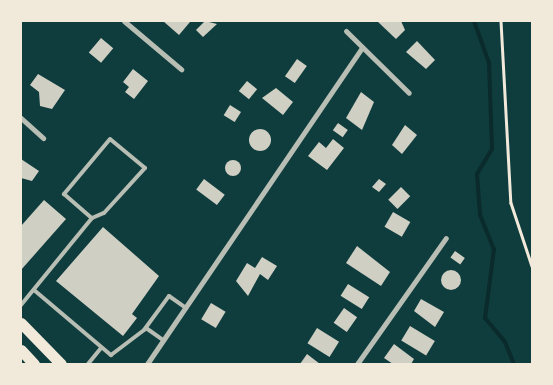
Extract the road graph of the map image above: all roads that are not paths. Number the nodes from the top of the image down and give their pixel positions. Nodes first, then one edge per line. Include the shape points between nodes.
1 (124, 21) edge
2 (346, 31) dead end
3 (361, 48) junction
4 (181, 69) dead end
5 (409, 93) dead end
6 (21, 118) edge
7 (43, 138) dead end
8 (92, 218) junction
9 (446, 238) dead end
10 (34, 290) junction
11 (21, 305) edge
12 (186, 308) junction
13 (21, 323) edge
14 (146, 328) junction
15 (163, 340) junction
16 (101, 348) junction
17 (21, 350) edge
18 (34, 364) edge
19 (61, 364) edge
20 (88, 364) edge
21 (147, 364) edge
22 (357, 364) edge

1 - 4 street
2 - 3 street
3 - 5 street
3 - 12 street
6 - 7 street
8 - 8 lane via 64,194 110,139 145,168 104,212
8 - 10 lane
9 - 22 street
10 - 11 lane
10 - 16 lane
12 - 14 lane via 169,296
12 - 15 street
13 - 19 highway
14 - 15 lane
14 - 16 lane via 113,355
15 - 21 street
16 - 20 lane
17 - 18 highway

